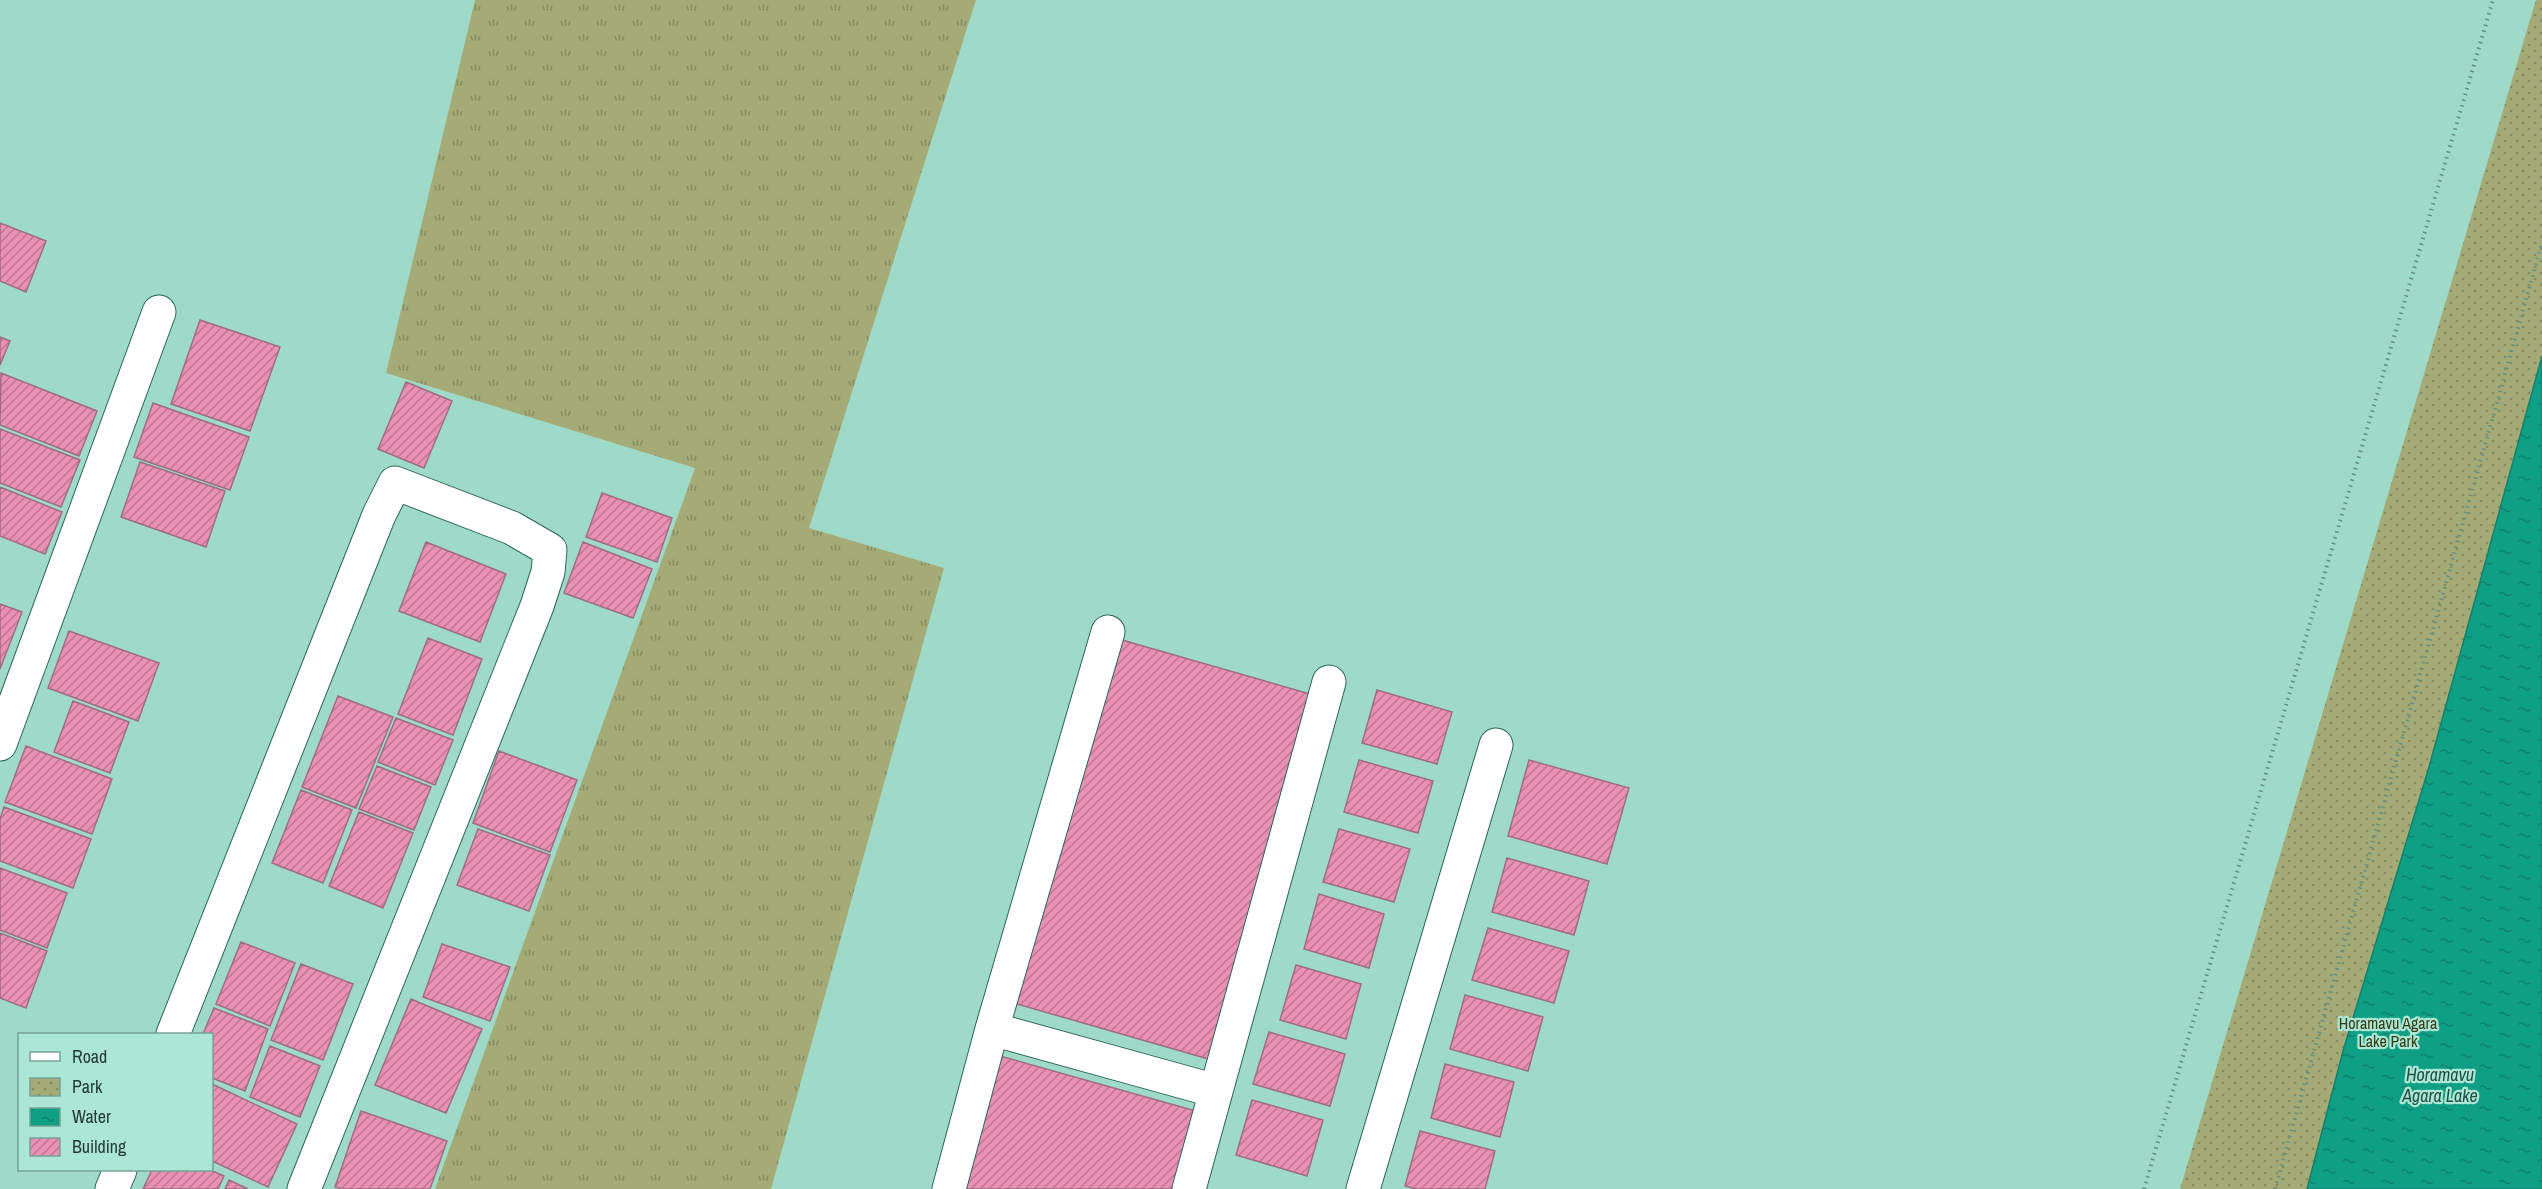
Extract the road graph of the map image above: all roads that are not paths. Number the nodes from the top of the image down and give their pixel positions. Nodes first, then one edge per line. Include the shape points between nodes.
1 (159, 312) dead end
2 (1108, 632) dead end
3 (1329, 682) dead end
4 (7, 703) edge
5 (0, 744) edge
6 (1496, 745) dead end
7 (992, 1029) junction
8 (174, 1033) edge
9 (1216, 1091) junction
10 (120, 1171) edge
11 (112, 1189) edge
12 (304, 1189) edge
13 (949, 1189) edge
14 (1189, 1189) edge
15 (1364, 1189) edge

1 - 4 street
2 - 7 street
3 - 9 street
4 - 5 street
6 - 15 street
7 - 9 street
7 - 13 street
8 - 12 street via 395,483 513,528 550,550 548,572 537,606
9 - 14 street
10 - 11 street

